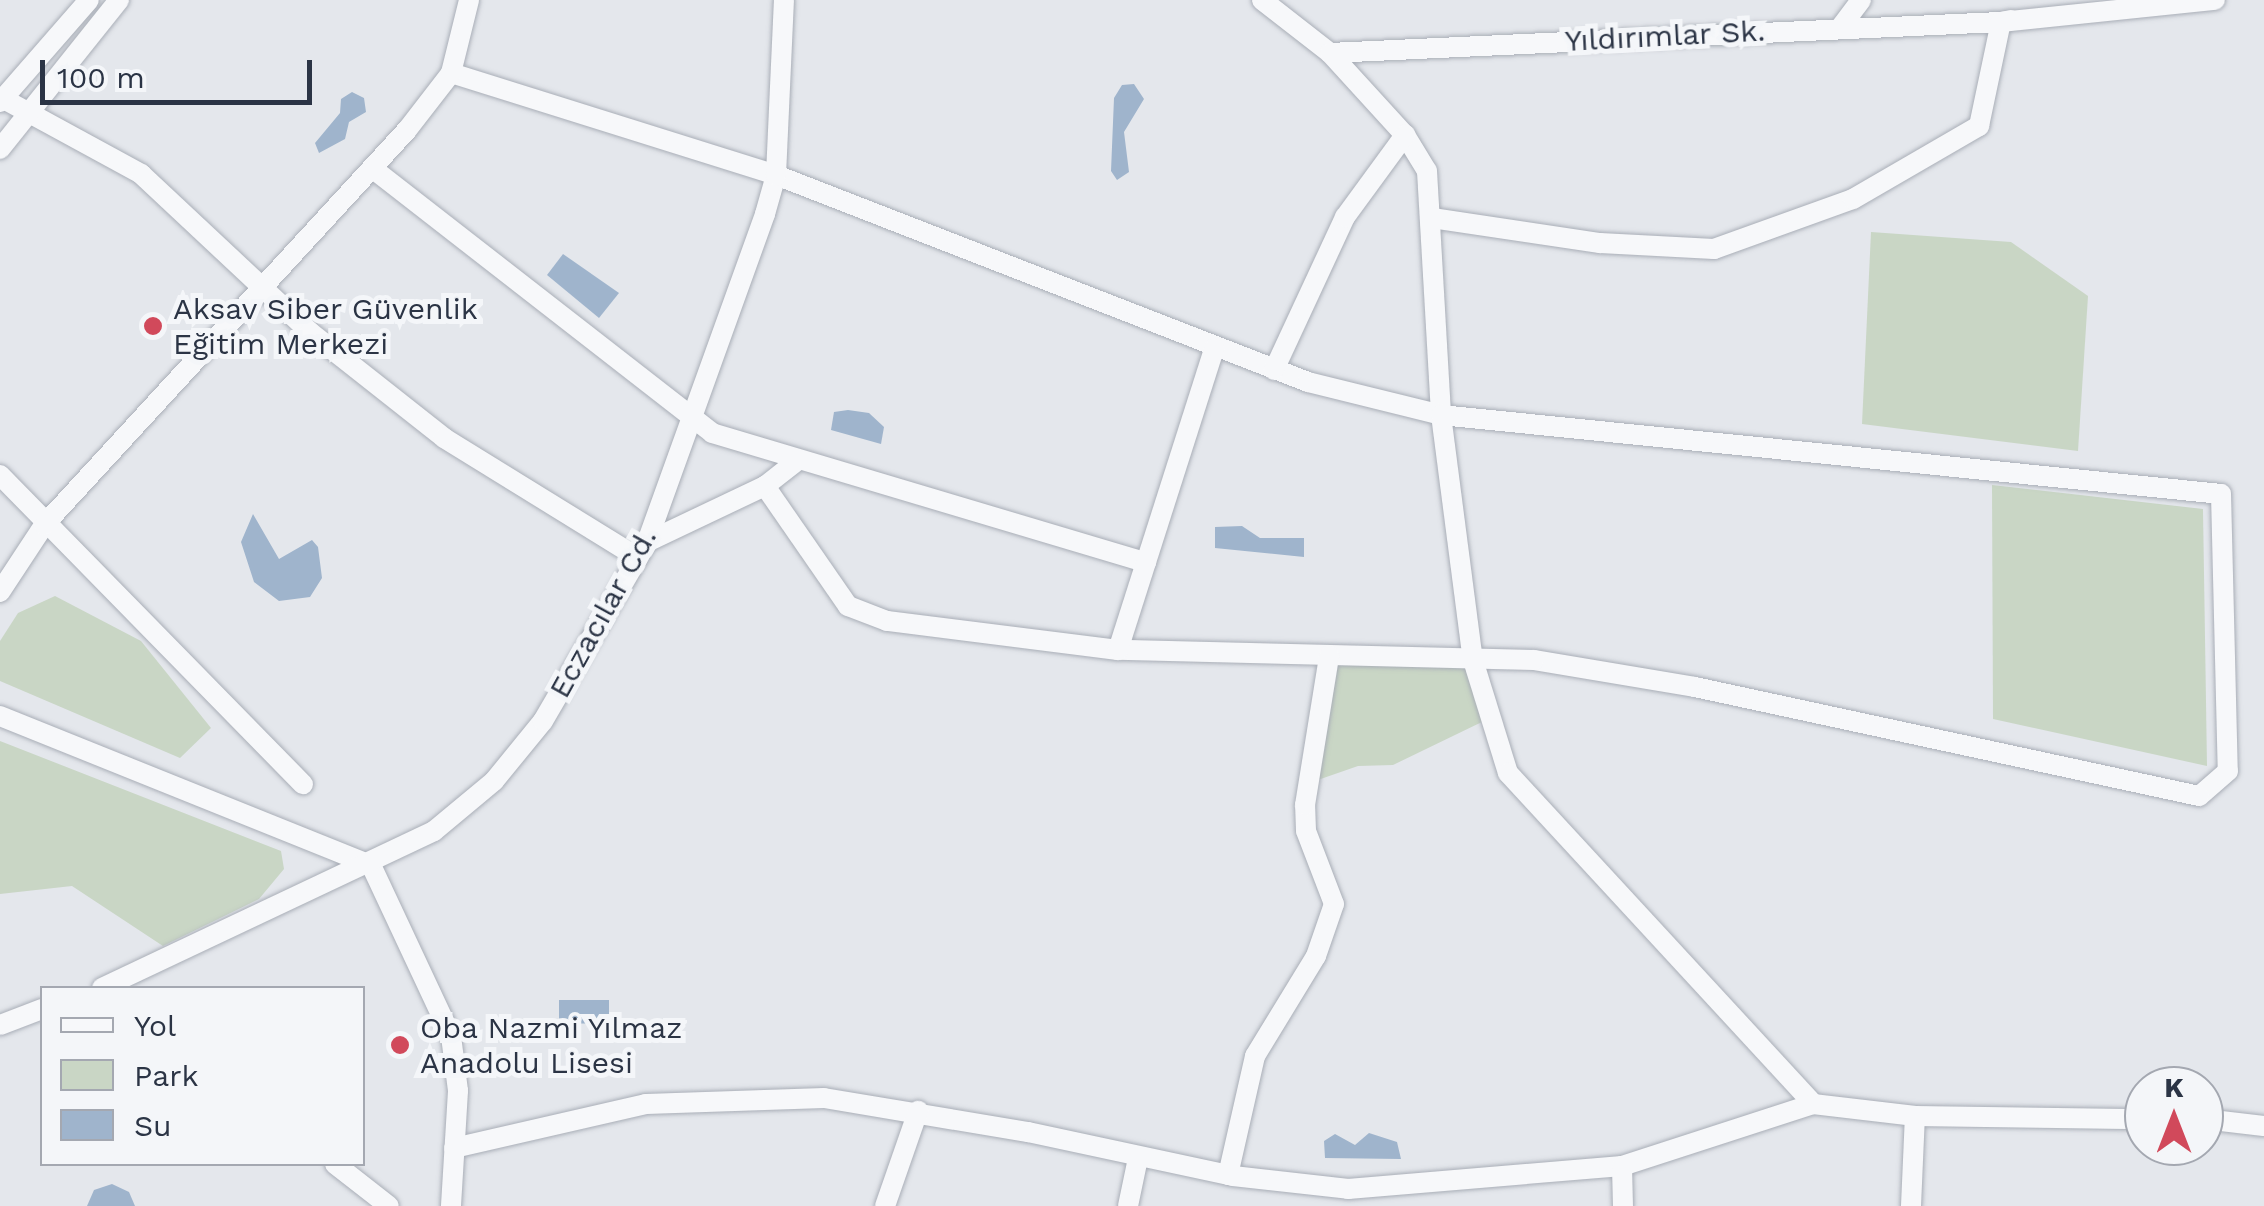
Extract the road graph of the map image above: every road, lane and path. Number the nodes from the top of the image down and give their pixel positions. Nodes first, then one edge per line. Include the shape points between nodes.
1 (89, 0) edge
2 (118, 0) edge
3 (469, 0) edge
4 (784, 0) edge
5 (1262, 0) edge
6 (1861, 0) edge
7 (2077, 0) edge
8 (2214, 0) edge
9 (2001, 22) junction
10 (1840, 28) junction
11 (1330, 53) junction
12 (451, 73) junction
13 (1, 99) edge
14 (31, 110) junction
15 (1405, 136) junction
16 (0, 149) edge
17 (372, 168) junction
18 (776, 175) junction
19 (1432, 218) junction
20 (262, 282) junction
21 (1214, 349) junction
22 (1274, 370) junction
23 (1442, 414) junction
24 (692, 420) junction
25 (798, 460) junction
26 (0, 475) edge
27 (764, 486) junction
28 (44, 526) junction
29 (643, 550) junction
30 (1146, 562) junction
31 (0, 592) edge
32 (1118, 650) junction
33 (1329, 656) junction
34 (1473, 660) junction
35 (0, 716) edge
36 (304, 784) dead end
37 (371, 865) junction
38 (113, 986) edge
39 (40, 1010) edge
40 (0, 1024) edge
41 (1813, 1104) junction
42 (918, 1112) junction
43 (1915, 1116) junction
44 (2124, 1119) edge
45 (2224, 1122) edge
46 (2264, 1126) edge
47 (454, 1148) junction
48 (1138, 1158) junction
49 (338, 1166) edge
50 (1622, 1166) junction
51 (1228, 1175) junction
52 (1297, 1196) edge
53 (389, 1206) edge
54 (451, 1206) edge
55 (885, 1206) edge
56 (1128, 1206) edge
57 (1623, 1206) edge
58 (1911, 1206) edge

1 - 13 street
2 - 14 street
3 - 12 street
4 - 18 street, Eczacılar Cd.
5 - 11 street
6 - 10 street
7 - 9 street
8 - 9 street
9 - 10 street, Yıldırımlar Sk.
9 - 19 street via 1979,126 1852,199 1714,249 1600,243
10 - 11 street, Yıldırımlar Sk.
11 - 15 street
12 - 17 street
12 - 18 street
13 - 14 street
14 - 16 street
14 - 20 street via 141,174
15 - 19 street via 1427,171
15 - 22 street via 1344,217
17 - 20 street
17 - 24 street
18 - 21 street
18 - 24 street, Eczacılar Cd.
19 - 23 street
20 - 28 street
20 - 29 street via 310,332 444,438
21 - 22 street
21 - 30 street
22 - 23 street
23 - 34 street
23 - 34 street via 2221,494 2228,771 2199,796 1695,686 1534,660
24 - 25 street via 712,434
24 - 29 street, Eczacılar Cd.
25 - 27 street
25 - 30 street
26 - 28 street
27 - 29 street
27 - 32 street via 848,606 887,621
28 - 31 street
28 - 36 street
29 - 37 street, Eczacılar Cd. via 581,664 494,781 434,832
30 - 32 street
32 - 33 street
33 - 34 street
33 - 51 street via 1305,818 1334,904 1316,956 1256,1056
34 - 41 street via 1508,772
35 - 37 street
37 - 38 street, Eczacılar Cd.
37 - 47 street via 451,1036 458,1091
39 - 40 street
41 - 43 street
41 - 50 street
42 - 47 street via 824,1098 661,1103
42 - 48 street
42 - 55 street
43 - 44 street
43 - 58 street
45 - 46 street
47 - 54 street
48 - 51 street
48 - 56 street
49 - 53 street
50 - 52 street
50 - 57 street
51 - 52 street

